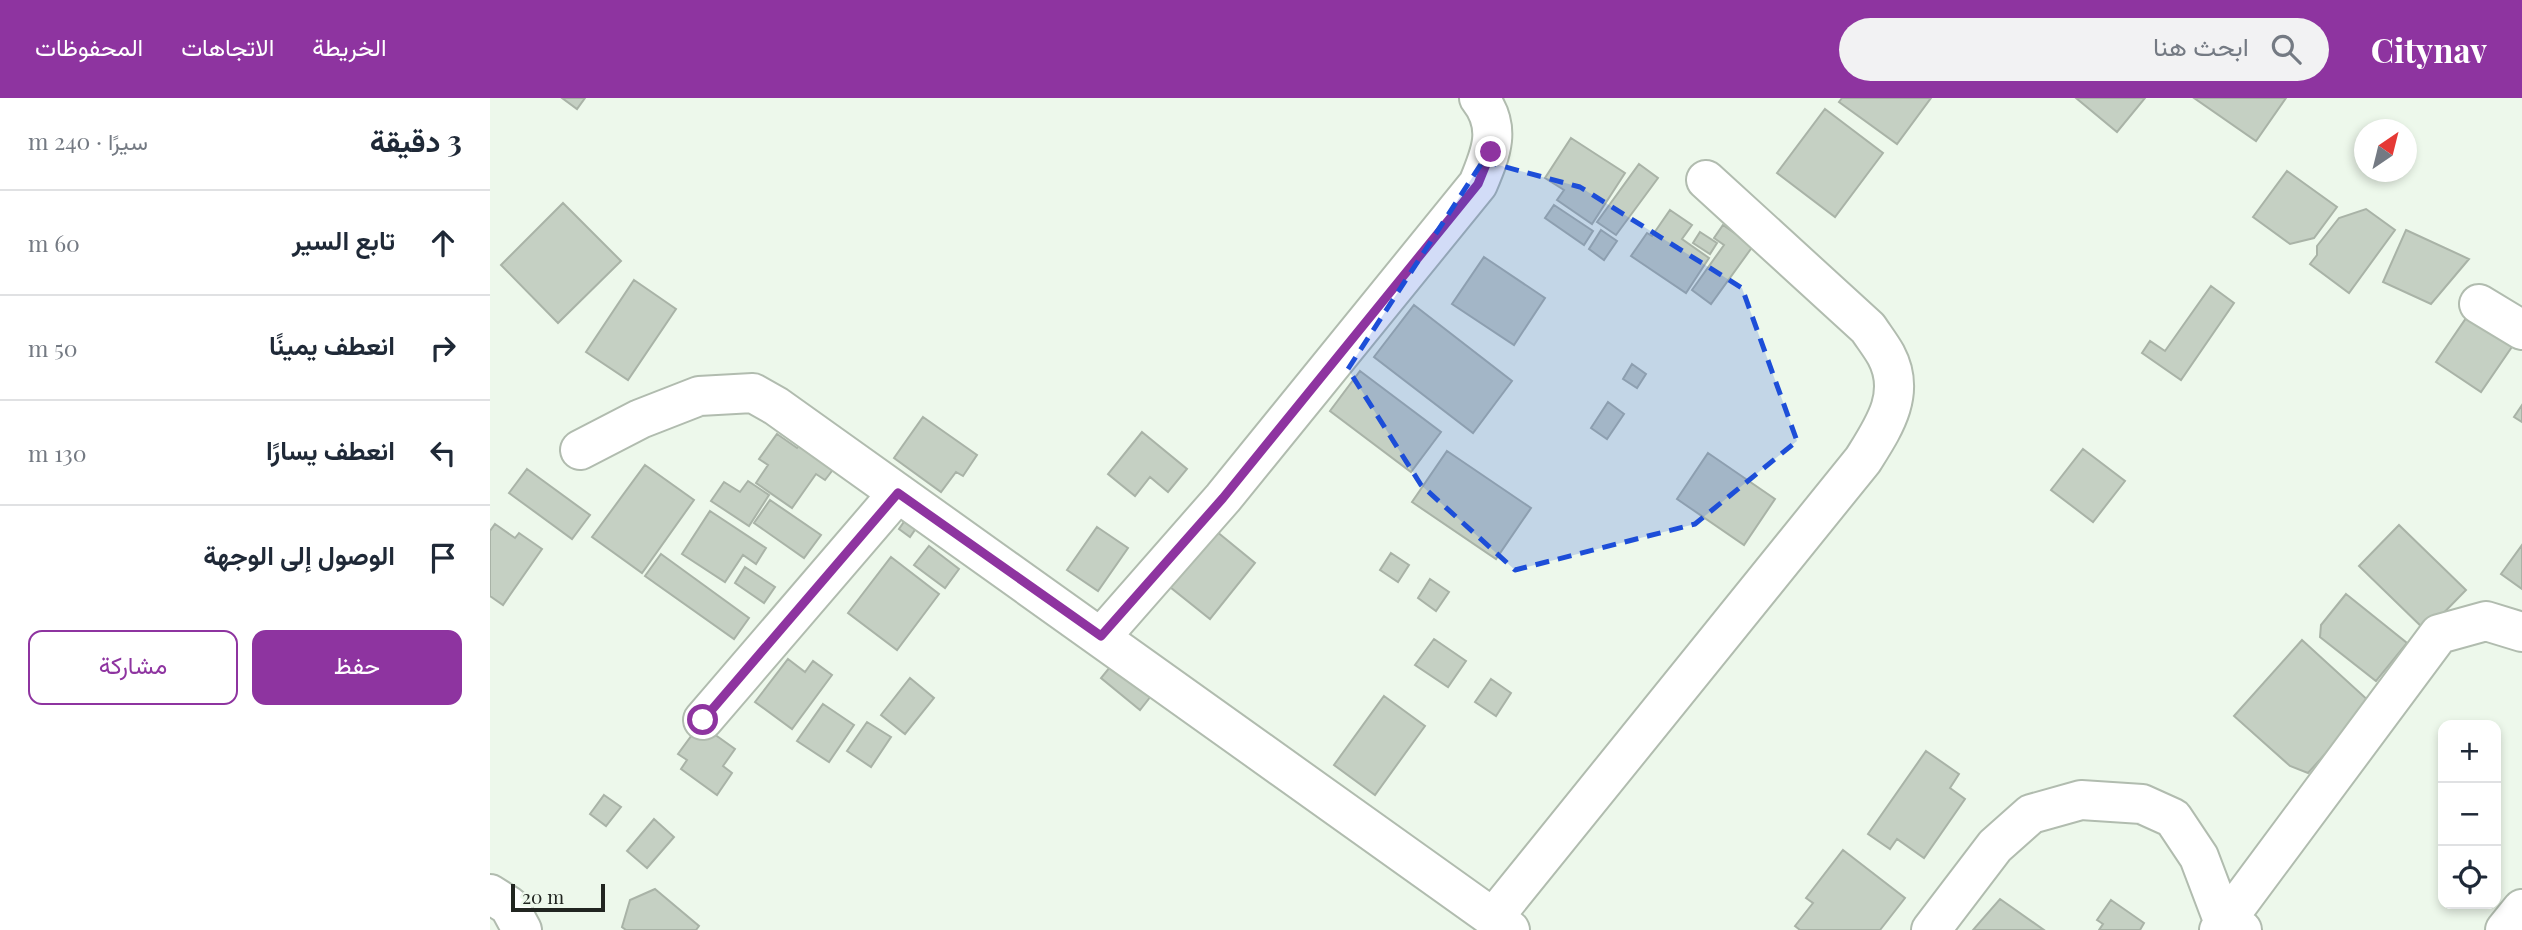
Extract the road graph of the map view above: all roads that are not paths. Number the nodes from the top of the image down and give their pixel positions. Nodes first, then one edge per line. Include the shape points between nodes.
1 (1479, 98) edge
2 (1706, 180) dead end
3 (2479, 304) dead end
4 (2522, 330) edge
5 (580, 450) dead end
6 (898, 493) junction
7 (2522, 632) edge
8 (1101, 636) junction
9 (703, 720) dead end
10 (490, 894) edge
11 (2522, 909) edge
12 (1501, 924) edge
13 (2228, 928) edge
14 (522, 930) edge
15 (1931, 930) edge
16 (2505, 930) edge

1 - 8 street via 1494,133 1478,184 1223,498
2 - 12 street via 1868,328 1887,356 1895,384 1888,420 1863,460
3 - 4 street
5 - 6 street via 699,396 753,393
6 - 8 street
6 - 9 street
7 - 13 street via 2486,621 2439,634
8 - 12 street
10 - 14 street via 509,906
11 - 16 street
13 - 15 street via 2199,857 2173,818 2142,804 2081,800 2031,814 1995,846

